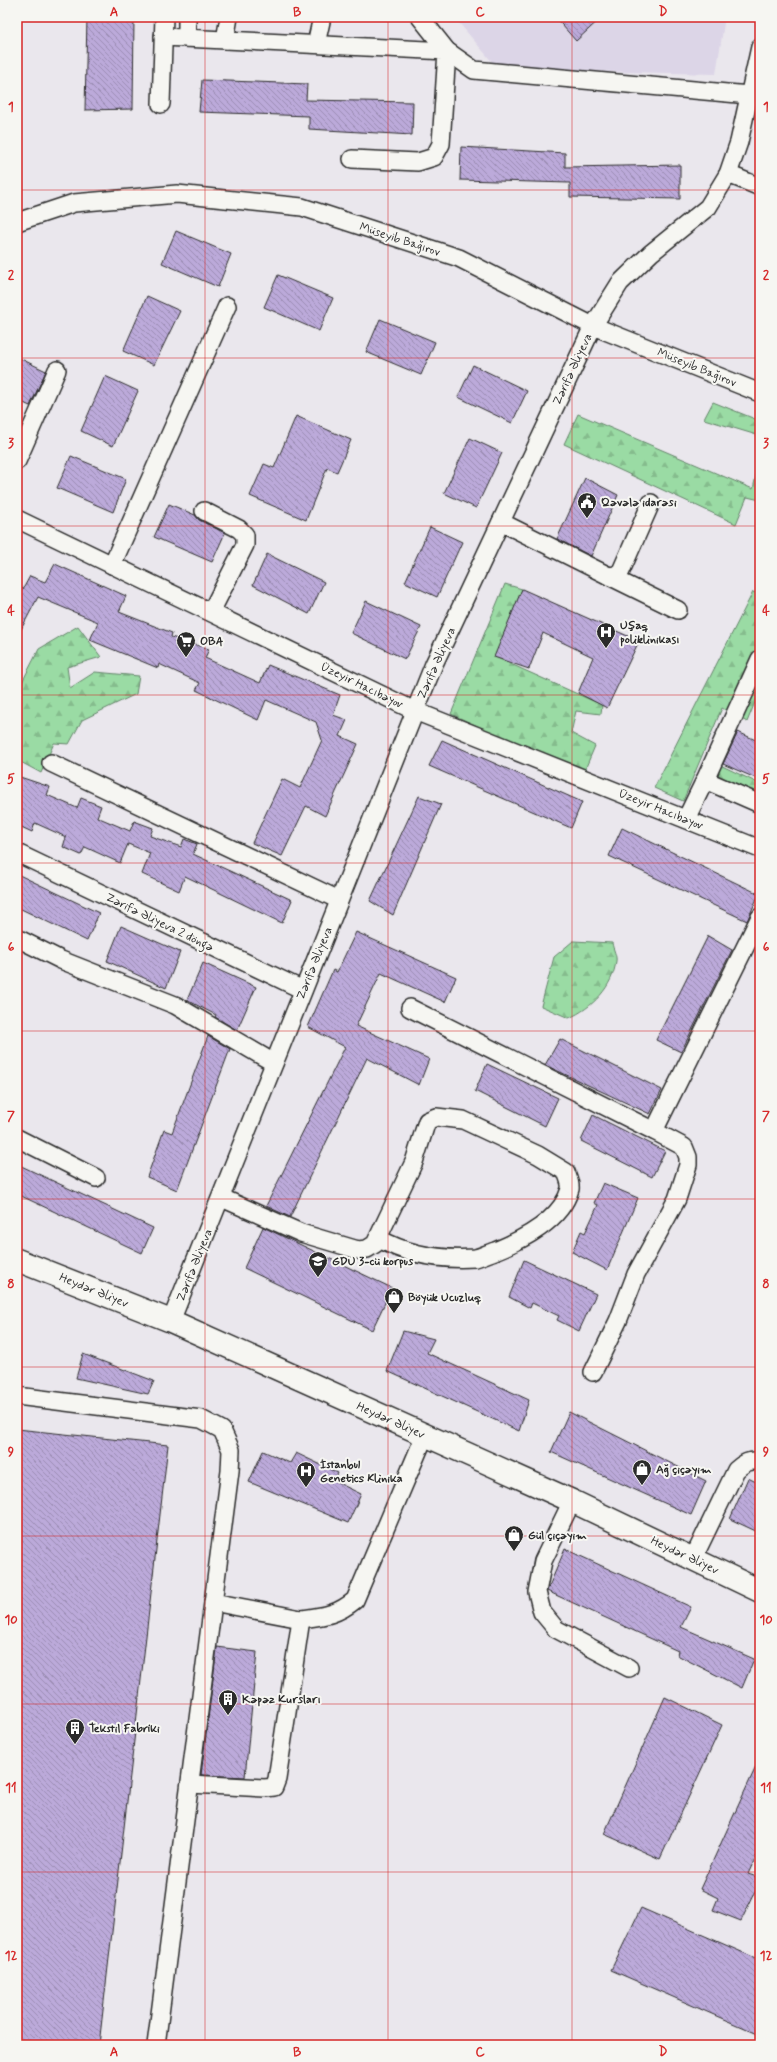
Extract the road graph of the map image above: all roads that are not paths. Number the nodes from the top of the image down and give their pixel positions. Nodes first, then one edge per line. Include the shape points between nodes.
1 (164, 17) edge
2 (187, 17) edge
3 (229, 17) edge
4 (322, 17) edge
5 (420, 17) edge
6 (163, 37) junction
7 (187, 38) junction
8 (225, 40) junction
9 (316, 44) junction
10 (760, 47) edge
11 (447, 51) junction
12 (749, 95) junction
13 (162, 104) dead end
14 (352, 160) dead end
15 (728, 174) junction
16 (760, 187) edge
17 (17, 222) edge
18 (227, 306) dead end
19 (592, 326) junction
20 (57, 370) dead end
21 (760, 393) edge
22 (17, 461) edge
23 (651, 504) dead end
24 (204, 510) dead end
25 (17, 519) edge
26 (501, 522) junction
27 (112, 565) junction
28 (609, 576) junction
29 (678, 610) dead end
30 (210, 612) junction
31 (760, 658) edge
32 (416, 711) junction
33 (51, 763) dead end
34 (705, 780) junction
35 (760, 804) edge
36 (686, 819) junction
37 (760, 849) edge
38 (17, 853) edge
39 (339, 900) junction
40 (760, 918) edge
41 (17, 938) edge
42 (303, 990) junction
43 (410, 1008) dead end
44 (274, 1063) junction
45 (654, 1131) junction
46 (17, 1138) edge
47 (96, 1178) dead end
48 (222, 1198) junction
49 (378, 1238) junction
50 (17, 1260) edge
51 (171, 1321) junction
52 (592, 1372) dead end
53 (17, 1396) edge
54 (425, 1436) junction
55 (760, 1462) edge
56 (572, 1501) junction
57 (693, 1559) junction
58 (760, 1591) edge
59 (213, 1602) junction
60 (301, 1619) junction
61 (629, 1668) dead end
62 (190, 1784) junction
63 (156, 2045) edge

1 - 6 street
2 - 7 street
3 - 8 street
4 - 9 street
5 - 11 street
6 - 7 street
6 - 13 street
7 - 8 street
8 - 9 street
9 - 11 street
10 - 12 street, Zərifə Əliyeva
11 - 12 street via 474,70
11 - 14 street via 441,144 434,157 418,162
12 - 15 street, Zərifə Əliyeva via 739,142
15 - 16 street
15 - 19 street, Zərifə Əliyeva via 708,207 651,253 620,283
17 - 19 street, Müseyib Bağırov via 74,204 177,194 302,207 460,258
18 - 27 street
19 - 21 street, Müseyib Bağırov
19 - 26 street, Zərifə Əliyeva
20 - 22 street
23 - 28 street via 621,571
24 - 30 street via 245,535 245,545
25 - 27 street, Üzeyir Hacıbəyov
26 - 28 street
26 - 32 street, Zərifə Əliyeva via 434,664
27 - 30 street, Üzeyir Hacıbəyov
28 - 29 street
30 - 32 street, Üzeyir Hacıbəyov
31 - 34 street
32 - 36 street, Üzeyir Hacıbəyov
32 - 39 street, Zərifə Əliyeva
33 - 39 street
34 - 35 street
34 - 36 street
36 - 37 street, Üzeyir Hacıbəyov
38 - 42 street, Zərifə Əliyeva 2 döngə
39 - 42 street, Zərifə Əliyeva
40 - 45 street
41 - 44 street via 61,960 175,1005
42 - 44 street, Zərifə Əliyeva
43 - 45 street
44 - 48 street, Zərifə Əliyeva
45 - 52 street via 684,1148 688,1165 677,1199 636,1274 618,1321
46 - 47 street
48 - 49 street via 301,1233 358,1250 367,1249 375,1244
48 - 51 street, Zərifə Əliyeva
49 - 49 street via 414,1162 427,1121 436,1117 463,1120 538,1155 566,1172 570,1187 567,1197 550,1219 525,1237 477,1258 454,1259 425,1255 397,1249
50 - 51 main road, Heydər Əliyev
51 - 54 main road, Heydər Əliyev
53 - 59 street via 201,1419 222,1430 230,1450 230,1471
54 - 56 main road, Heydər Əliyev
54 - 60 street via 355,1600 343,1610 329,1615
55 - 57 street via 745,1462 736,1470
56 - 57 main road, Heydər Əliyev
56 - 61 street via 544,1561 537,1592 542,1612 556,1630
57 - 58 main road, Heydər Əliyev
59 - 60 street
59 - 62 street
60 - 62 street via 274,1787
62 - 63 street

